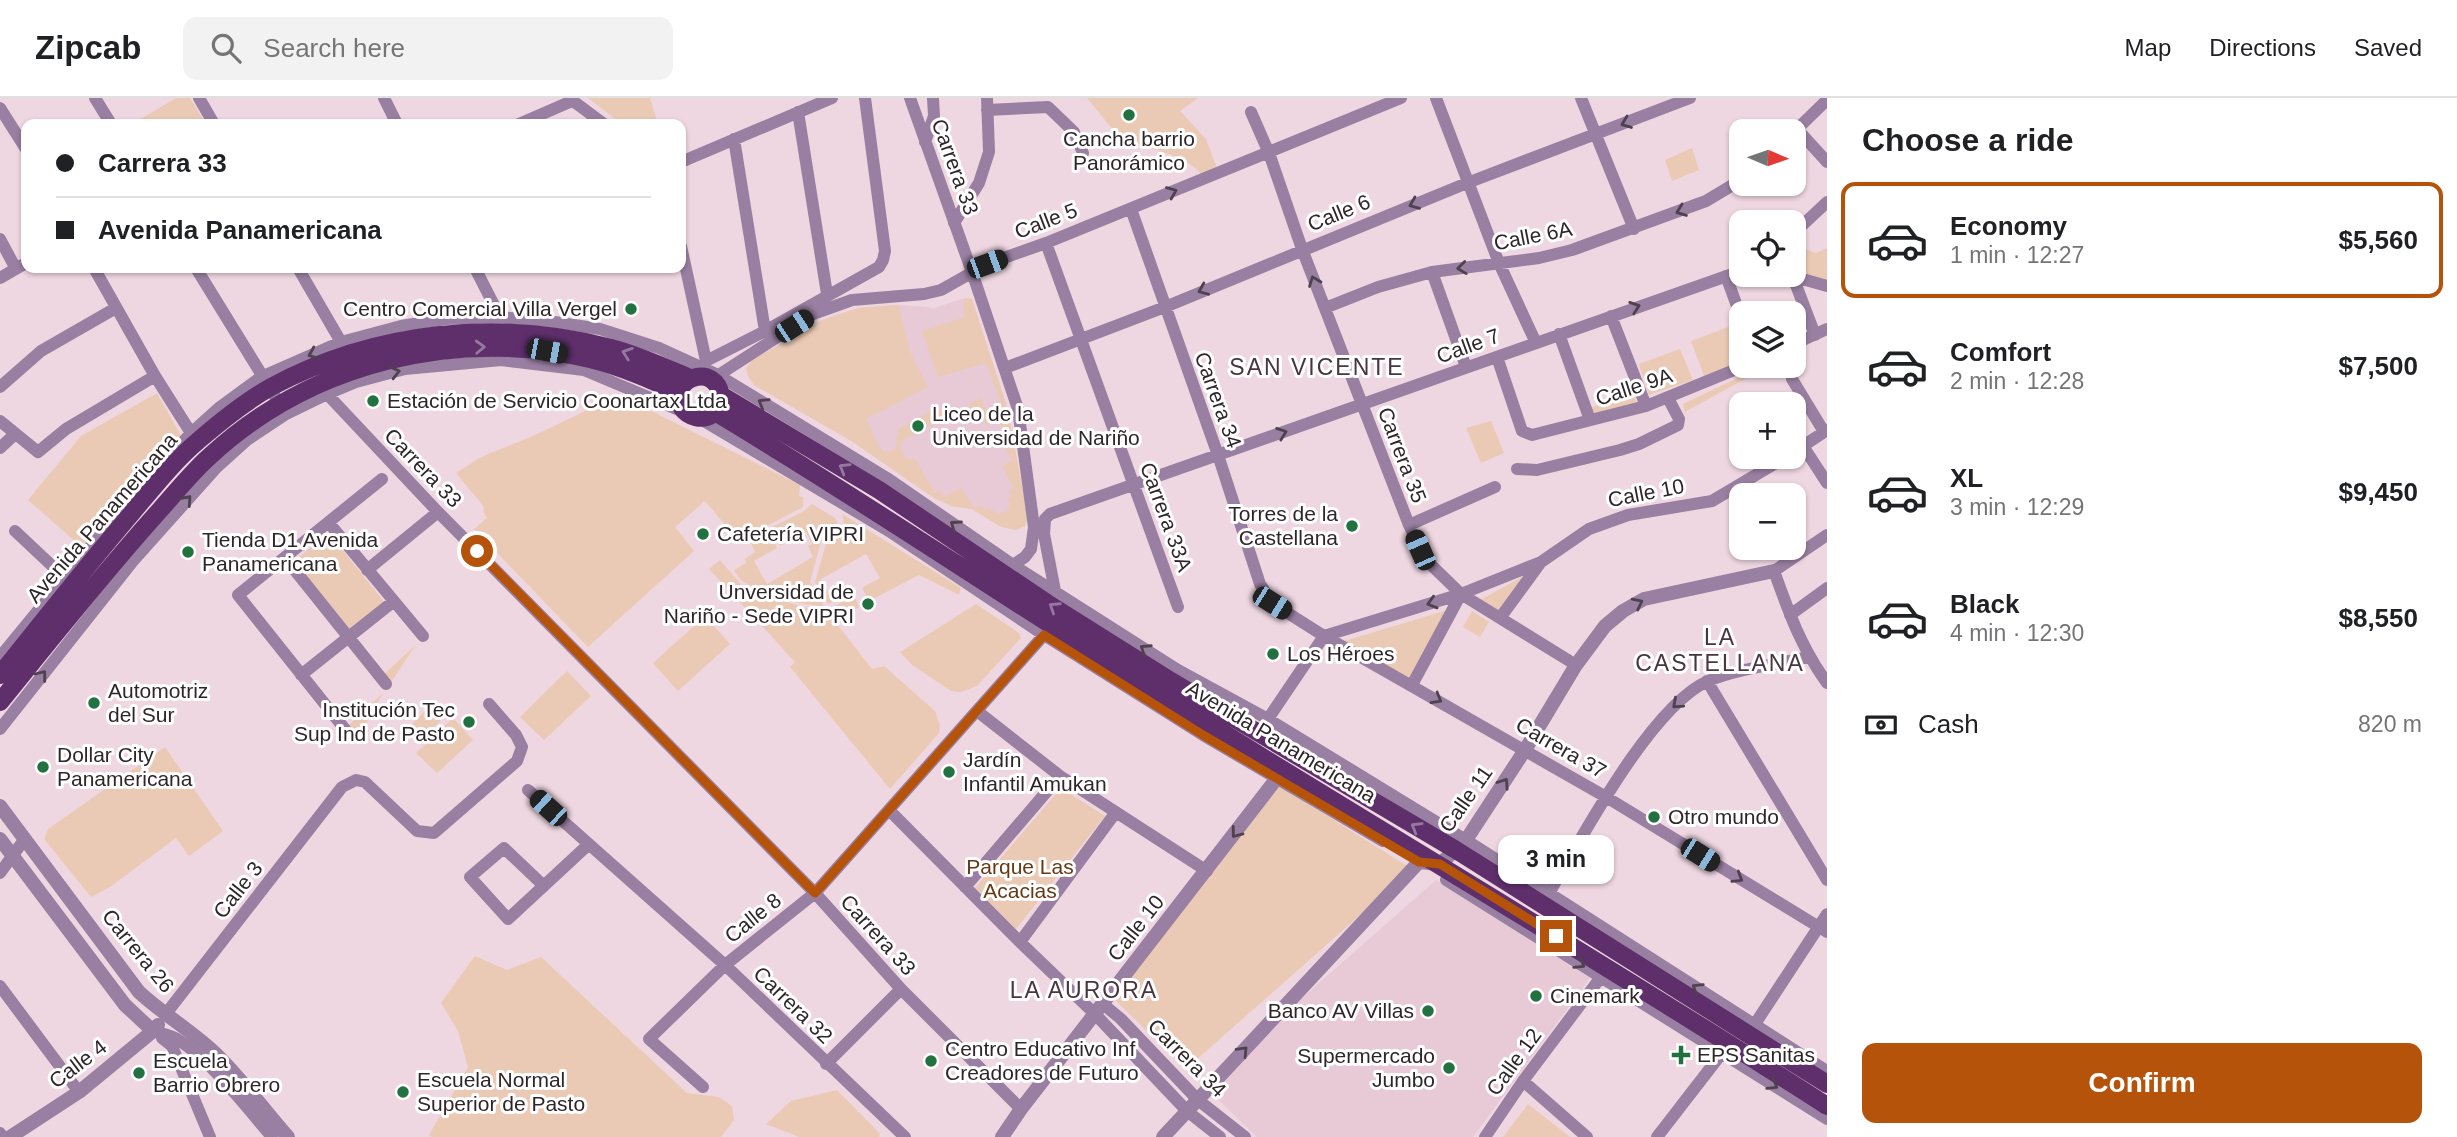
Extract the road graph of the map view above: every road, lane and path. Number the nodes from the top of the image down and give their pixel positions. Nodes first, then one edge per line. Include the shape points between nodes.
1 (95, 98) edge
2 (199, 98) edge
3 (832, 98) edge
4 (865, 98) edge
5 (910, 98) edge
6 (933, 98) edge
7 (1401, 98) edge
8 (1436, 98) edge
9 (1581, 98) edge
10 (1690, 98) edge
11 (570, 99) edge
12 (1827, 100) edge
13 (987, 104) edge
14 (0, 108) edge
15 (798, 112) junction
16 (1251, 112) dead end
17 (108, 119) edge
18 (211, 119) edge
19 (529, 119) edge
20 (597, 119) edge
21 (1806, 120) edge
22 (1597, 134) junction
23 (734, 139) junction
24 (21, 141) edge
25 (1806, 141) edge
26 (925, 142) junction
27 (1083, 153) dead end
28 (1269, 153) junction
29 (686, 160) edge
30 (1827, 162) edge
31 (1467, 183) junction
32 (1729, 187) edge
33 (1827, 202) edge
34 (1130, 209) junction
35 (1806, 222) edge
36 (954, 223) junction
37 (1634, 229) junction
38 (0, 239) edge
39 (1046, 243) junction
40 (1302, 249) junction
41 (1499, 263) junction
42 (21, 266) edge
43 (686, 271) edge
44 (972, 272) junction
45 (1432, 272) junction
46 (97, 273) edge
47 (199, 273) edge
48 (301, 273) edge
49 (478, 273) edge
50 (1729, 275) edge
51 (1726, 276) junction
52 (0, 278) edge
53 (1806, 280) edge
54 (1827, 286) edge
55 (1797, 287) edge
56 (827, 294) junction
57 (1735, 301) edge
58 (1165, 306) junction
59 (116, 308) junction
60 (1325, 308) junction
61 (1611, 316) junction
62 (500, 317) junction
63 (765, 331) junction
64 (1821, 332) edge
65 (1559, 334) junction
66 (1081, 339) junction
67 (341, 342) junction
68 (1536, 343) junction
69 (1496, 356) junction
70 (1004, 368) junction
71 (1466, 368) junction
72 (1729, 372) edge
73 (155, 376) junction
74 (707, 376) junction
75 (1792, 379) dead end
76 (265, 382) junction
77 (0, 387) edge
78 (680, 393) junction
79 (327, 394) junction
80 (1668, 398) junction
81 (1362, 404) junction
82 (1646, 406) junction
83 (283, 409) junction
84 (700, 415) junction
85 (1590, 420) junction
86 (0, 421) edge
87 (1825, 431) edge
88 (191, 433) junction
89 (15, 434) junction
90 (1806, 444) edge
91 (0, 448) edge
92 (1218, 456) junction
93 (1806, 458) edge
94 (1517, 469) dead end
95 (1767, 469) edge
96 (382, 479) dead end
97 (1746, 482) joint
98 (1827, 483) edge
99 (883, 484) junction
100 (1134, 485) junction
101 (1495, 487) dead end
102 (438, 512) junction
103 (329, 523) junction
104 (1409, 525) junction
105 (15, 531) dead end
106 (1827, 535) edge
107 (1806, 546) edge
108 (285, 558) junction
109 (1785, 560) edge
110 (1541, 562) junction
111 (1013, 565) junction
112 (367, 570) junction
113 (1774, 571) junction
114 (65, 578) junction
115 (1827, 588) edge
116 (1055, 591) junction
117 (1461, 594) junction
118 (394, 601) junction
119 (1272, 603) joint
120 (1178, 607) dead end
121 (1790, 615) junction
122 (1500, 618) junction
123 (1044, 635) junction
124 (423, 636) dead end
125 (1324, 636) junction
126 (348, 638) junction
127 (0, 657) edge
128 (1808, 657) junction
129 (1576, 665) junction
130 (0, 675) edge
131 (301, 675) junction
132 (1825, 675) edge
133 (1175, 676) junction
134 (1707, 681) junction
135 (386, 684) dead end
136 (1412, 685) junction
137 (0, 702) edge
138 (489, 704) dead end
139 (977, 711) junction
140 (1268, 719) junction
141 (0, 729) edge
142 (348, 733) dead end
143 (1525, 750) junction
144 (1060, 776) junction
145 (1277, 778) junction
146 (528, 790) dead end
147 (1606, 797) junction
148 (0, 806) edge
149 (889, 810) junction
150 (1116, 812) junction
151 (0, 839) edge
152 (24, 840) junction
153 (589, 844) junction
154 (1461, 845) junction
155 (13, 857) junction
156 (1419, 862) junction
157 (1440, 864) junction
158 (1207, 871) junction
159 (0, 873) edge
160 (1827, 880) edge
161 (544, 886) junction
162 (965, 887) junction
163 (815, 893) junction
164 (1548, 895) junction
165 (1827, 914) edge
166 (1823, 930) edge
167 (1020, 942) junction
168 (725, 965) junction
169 (1601, 977) junction
170 (0, 986) edge
171 (901, 989) junction
172 (1099, 1009) junction
173 (1670, 1013) junction
174 (164, 1016) junction
175 (1755, 1024) junction
176 (153, 1031) junction
177 (1722, 1053) junction
178 (826, 1064) junction
179 (1523, 1081) junction
180 (1822, 1086) edge
181 (703, 1087) dead end
182 (79, 1092) junction
183 (1198, 1100) junction
184 (1021, 1109) junction
185 (1187, 1111) junction
186 (1827, 1119) edge
187 (10, 1137) edge
188 (210, 1137) edge
189 (272, 1137) edge
190 (288, 1137) edge
191 (905, 1137) edge
192 (1002, 1137) edge
193 (1163, 1137) edge
194 (1220, 1137) edge
195 (1245, 1137) edge
196 (1485, 1137) edge
197 (1587, 1137) edge
198 (1657, 1137) edge

1 - 17 street
2 - 18 street
3 - 15 street
4 - 56 street via 885,251 879,267
5 - 26 street, Carrera 33
6 - 26 street
7 - 28 street, Calle 5
8 - 31 street
9 - 22 street
10 -> 22 street, Calle 6
11 - 19 street
11 - 20 street
12 - 21 street
13 - 27 street via 1048,107 1074,132
13 - 36 street via 989,152 979,183
14 - 24 street
15 - 23 street
15 - 56 street
16 - 28 street, Carrera 35
22 - 31 street, Calle 6
22 - 37 street
23 - 29 street
23 - 63 street
25 - 30 street
26 - 36 street, Carrera 33
34 -> 28 street, Calle 5
28 - 40 street, Carrera 35
31 -> 40 street, Calle 6
31 - 41 street
32 -> 37 street, Calle 6A
33 - 35 street
34 - 39 street, Calle 5
34 - 58 street, Carrera 34
36 - 44 street, Carrera 33
37 - 41 street, Calle 6A via 1572,250
38 - 42 street
39 - 44 street, Calle 5
39 - 66 street, Carrera 33A
40 -> 58 street, Calle 6
60 -> 40 street, Carrera 35
41 -> 45 street, Calle 6A
41 - 68 street
42 - 52 street
43 - 74 street
44 - 70 street, Carrera 33
44 - 74 street, Calle 5 via 941,290 852,300 813,314
45 - 60 street, Calle 6A
45 - 71 street
46 - 59 street
47 - 76 street
48 - 67 street
49 - 62 street
50 - 51 street, Calle 7
51 - 57 street
61 -> 51 street, Calle 7
53 - 54 street
55 - 64 street
56 - 63 street
58 - 66 street, Calle 6
58 - 92 street, Carrera 34
59 - 73 street
59 - 77 street via 41,351
60 - 81 street, Carrera 35
61 - 65 street, Calle 7
61 - 82 street
62 - 67 street via 445,319
62 - 74 street via 600,329 659,348
63 - 74 street
65 - 68 street, Calle 7
65 - 85 street
66 - 70 street, Calle 6
66 - 100 street, Carrera 33A
67 -> 76 street
68 - 69 street, Calle 7
69 - 71 street, Calle 7
69 - 85 street, Calle 9A via 1522,431 1532,435
70 - 111 street, Carrera 33 via 1018,409 1034,527 1031,550
71 - 81 street, Calle 7
72 - 80 street, Calle 9A
73 - 88 street
73 - 89 street via 66,429 38,452
74 -> 76 main road, Avenida Panamericana via 586,342 490,331 435,335 367,349
74 - 78 main road via 685,382
74 - 84 main road via 720,404
99 -> 74 main road, Avenida Panamericana
75 - 87 street
76 - 83 street
76 - 88 street via 220,407
76 - 130 main road, Avenida Panamericana via 175,462
83 -> 78 main road, Avenida Panamericana via 319,384 362,367 408,355 500,346 593,360
78 - 84 main road via 680,402
79 - 83 street
79 -> 84 street via 405,369 502,360 584,370
79 - 102 street, Carrera 33
80 - 82 street, Calle 9A
80 - 94 street via 1678,425 1639,444 1537,470
92 -> 81 street, Calle 7
81 - 104 street, Carrera 35
82 - 85 street, Calle 9A
83 - 137 main road, Avenida Panamericana via 240,430 208,457 123,550
141 -> 83 street via 133,561 217,467
84 - 123 street via 889,531
84 - 157 main road, Avenida Panamericana via 811,470 1025,610
86 - 89 street
87 - 90 street
88 - 114 street
89 - 91 street
92 - 100 street, Calle 7
92 - 119 street, Carrera 34 via 1260,584
93 - 98 street
95 - 97 street, Calle 10
96 - 103 street
97 - 110 street, Calle 10 via 1712,501 1608,521
111 -> 99 street
133 -> 99 main road, Avenida Panamericana via 1047,603
100 - 116 street, Calle 7 via 1045,519
100 - 120 street, Carrera 33A
101 - 104 street
102 - 112 street
102 - 163 street, Carrera 33
103 - 108 street
103 - 112 street
104 - 117 street, Carrera 35 via 1425,559
105 - 114 street
106 - 107 street, Calle 11
108 - 126 street
108 - 131 street via 238,595
109 - 113 street, Calle 11
110 - 117 street
110 - 122 street, Calle 10
111 - 116 street
112 - 118 street
113 - 121 street
129 -> 113 street, Calle 11 via 1605,626 1644,599
114 - 127 street
115 - 121 street
133 -> 116 street
117 - 122 street, Carrera 35
117 -> 125 street
117 - 136 street
118 - 124 street
118 - 126 street
119 - 125 street, Carrera 37
121 - 128 street
122 - 129 street, Carrera 35
123 - 139 street, Calle 8
123 - 145 street
125 - 136 street, Carrera 37
125 - 140 street
126 - 131 street
126 - 135 street
128 - 132 street
128 - 134 street
129 - 143 street, Calle 11
131 - 142 street
133 - 140 street
154 -> 133 main road, Avenida Panamericana
134 -> 147 street via 1662,718
134 - 160 street
136 -> 143 street, Carrera 37
138 - 174 street, Calle 3 via 522,747 517,761 435,833 417,831 365,782 356,780 342,788
139 - 144 street
139 - 149 street, Calle 8
140 - 154 street
143 - 147 street, Carrera 37
154 -> 143 street, Calle 11
144 - 150 street
144 - 162 street
145 - 156 street
145 -> 158 street, Calle 10
146 - 153 street, Carrera 32
147 - 164 street
147 -> 166 street, Carrera 37
148 - 152 street, Carrera 26
149 - 162 street, Carrera 34
149 - 163 street, Calle 8
150 - 158 street
150 - 167 street
151 - 155 street, Carrera 26
152 - 155 street
152 - 174 street, Carrera 26 via 139,992
153 - 161 street
153 - 168 street, Carrera 32
154 - 157 street, Calle 11
154 - 164 street
154 - 180 main road, Avenida Panamericana
155 - 159 street
155 - 176 street, Carrera 26 via 125,1005
156 - 157 street, Calle 11
156 -> 169 street
183 -> 156 street
157 - 173 main road, Avenida Panamericana
158 - 172 street, Calle 10
161 - 161 street via 504,848 470,877 508,919
162 - 167 street, Carrera 34
163 - 168 street, Calle 8
163 - 171 street, Carrera 33
175 -> 164 street
165 - 166 street
166 - 175 street
167 - 172 street, Carrera 34
168 - 178 street, Carrera 32
168 - 181 street, Calle 8 via 649,1039
169 - 173 street
169 - 179 street, Calle 12
170 - 182 street
171 - 178 street
171 - 184 street, Carrera 33
172 - 183 street, Carrera 34 via 1121,1019
172 - 184 street, Calle 10
172 - 185 street
173 - 177 street
173 - 180 main road, Avenida Panamericana
174 - 176 street, Calle 4
174 - 190 street, Carrera 26 via 218,1056
175 - 180 street
176 - 182 street, Calle 4
176 - 188 street via 172,1046
176 - 189 street via 190,1048
177 -> 180 street
177 - 198 street
178 - 191 street, Carrera 32
179 - 196 street, Calle 12
179 - 197 street
180 - 186 street
182 - 187 street, Calle 4
183 - 185 street
183 - 195 street, Carrera 34
184 - 192 street, Calle 10
185 - 193 street
185 - 194 street

